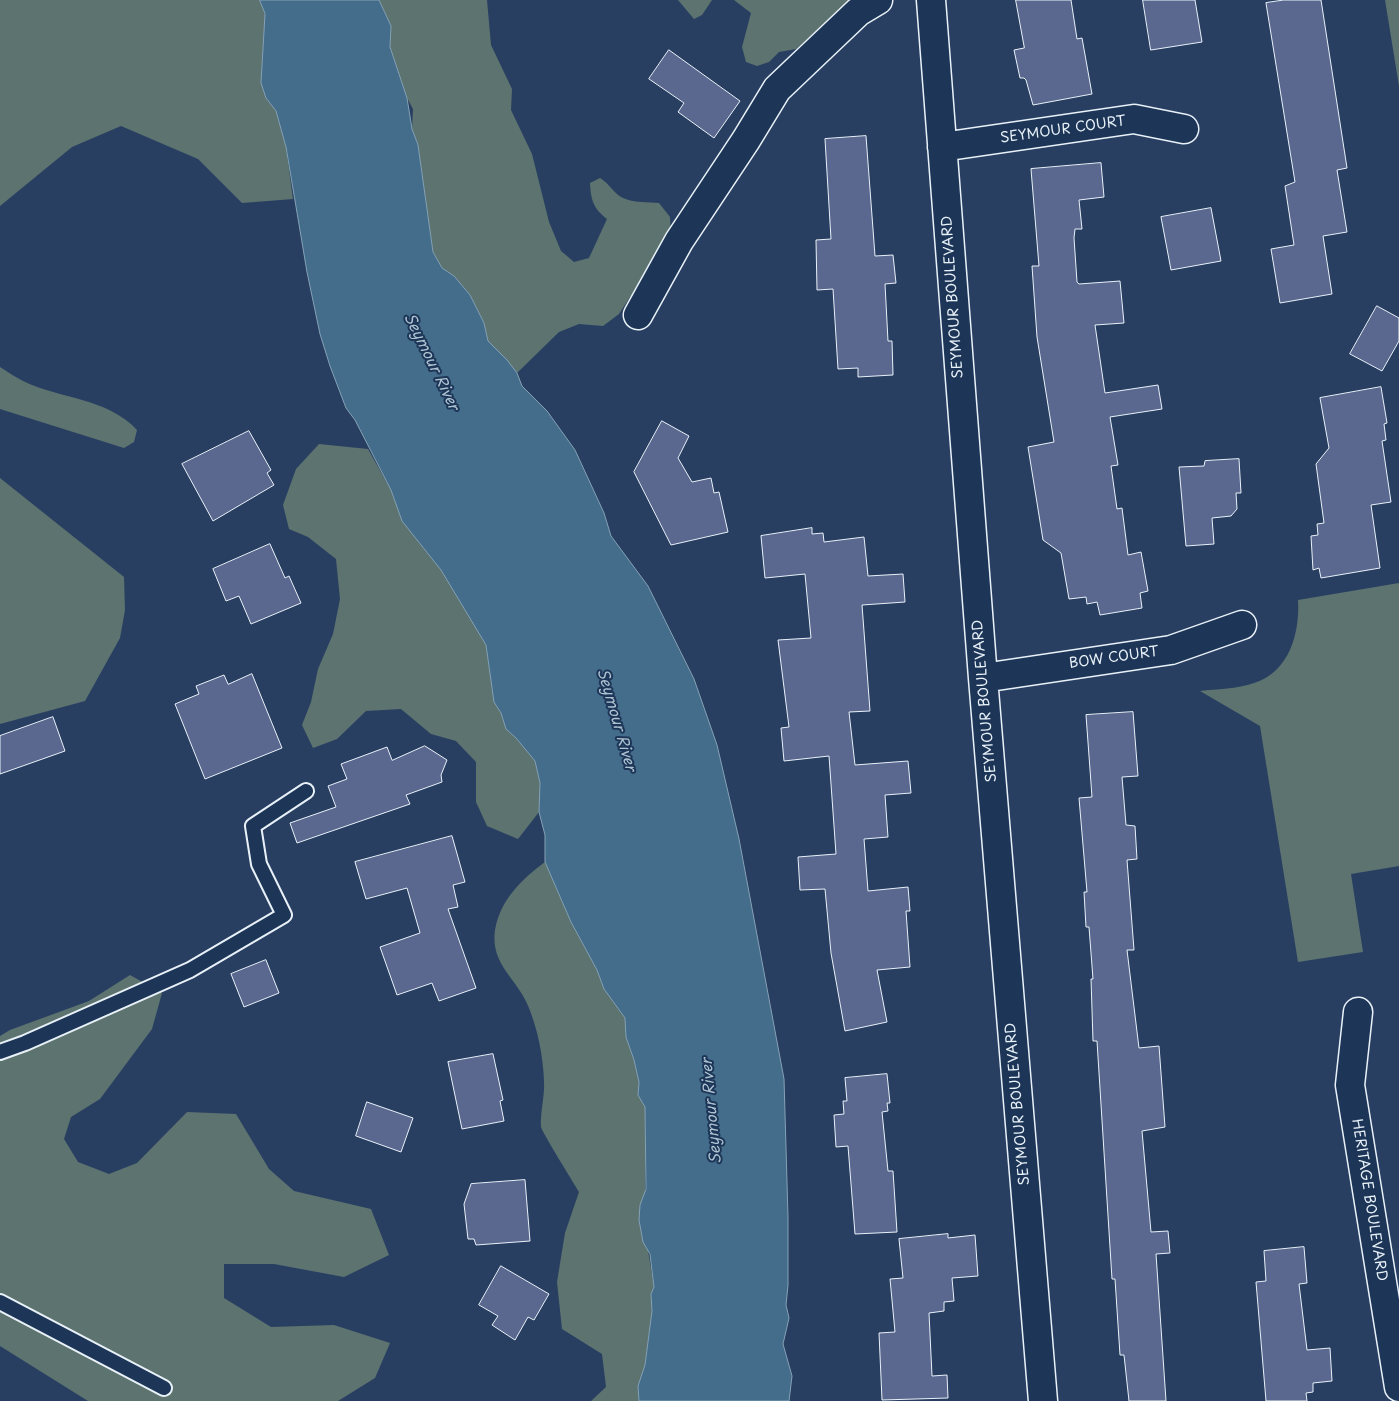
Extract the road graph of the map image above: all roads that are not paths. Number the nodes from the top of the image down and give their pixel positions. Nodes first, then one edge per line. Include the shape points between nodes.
1 (878, 0) edge
2 (931, 0) edge
3 (1184, 129) dead end
4 (942, 147) junction
5 (638, 315) dead end
6 (1242, 625) dead end
7 (983, 678) junction
8 (306, 791) dead end
9 (1358, 1012) dead end
10 (0, 1052) edge
11 (0, 1302) edge
12 (1399, 1387) edge
13 (164, 1388) dead end
14 (1043, 1401) edge

1 - 5 street via 858,12 777,88 679,241
2 - 4 street, SEYMOUR BOULEVARD
3 - 4 street, SEYMOUR COURT via 1134,119
4 - 7 street, SEYMOUR BOULEVARD
6 - 7 street, BOW COURT via 1171,650
7 - 14 street, SEYMOUR BOULEVARD
8 - 10 lane via 253,826 259,864 284,915 190,970
9 - 12 street, HERITAGE BOULEVARD via 1350,1085
11 - 13 lane

